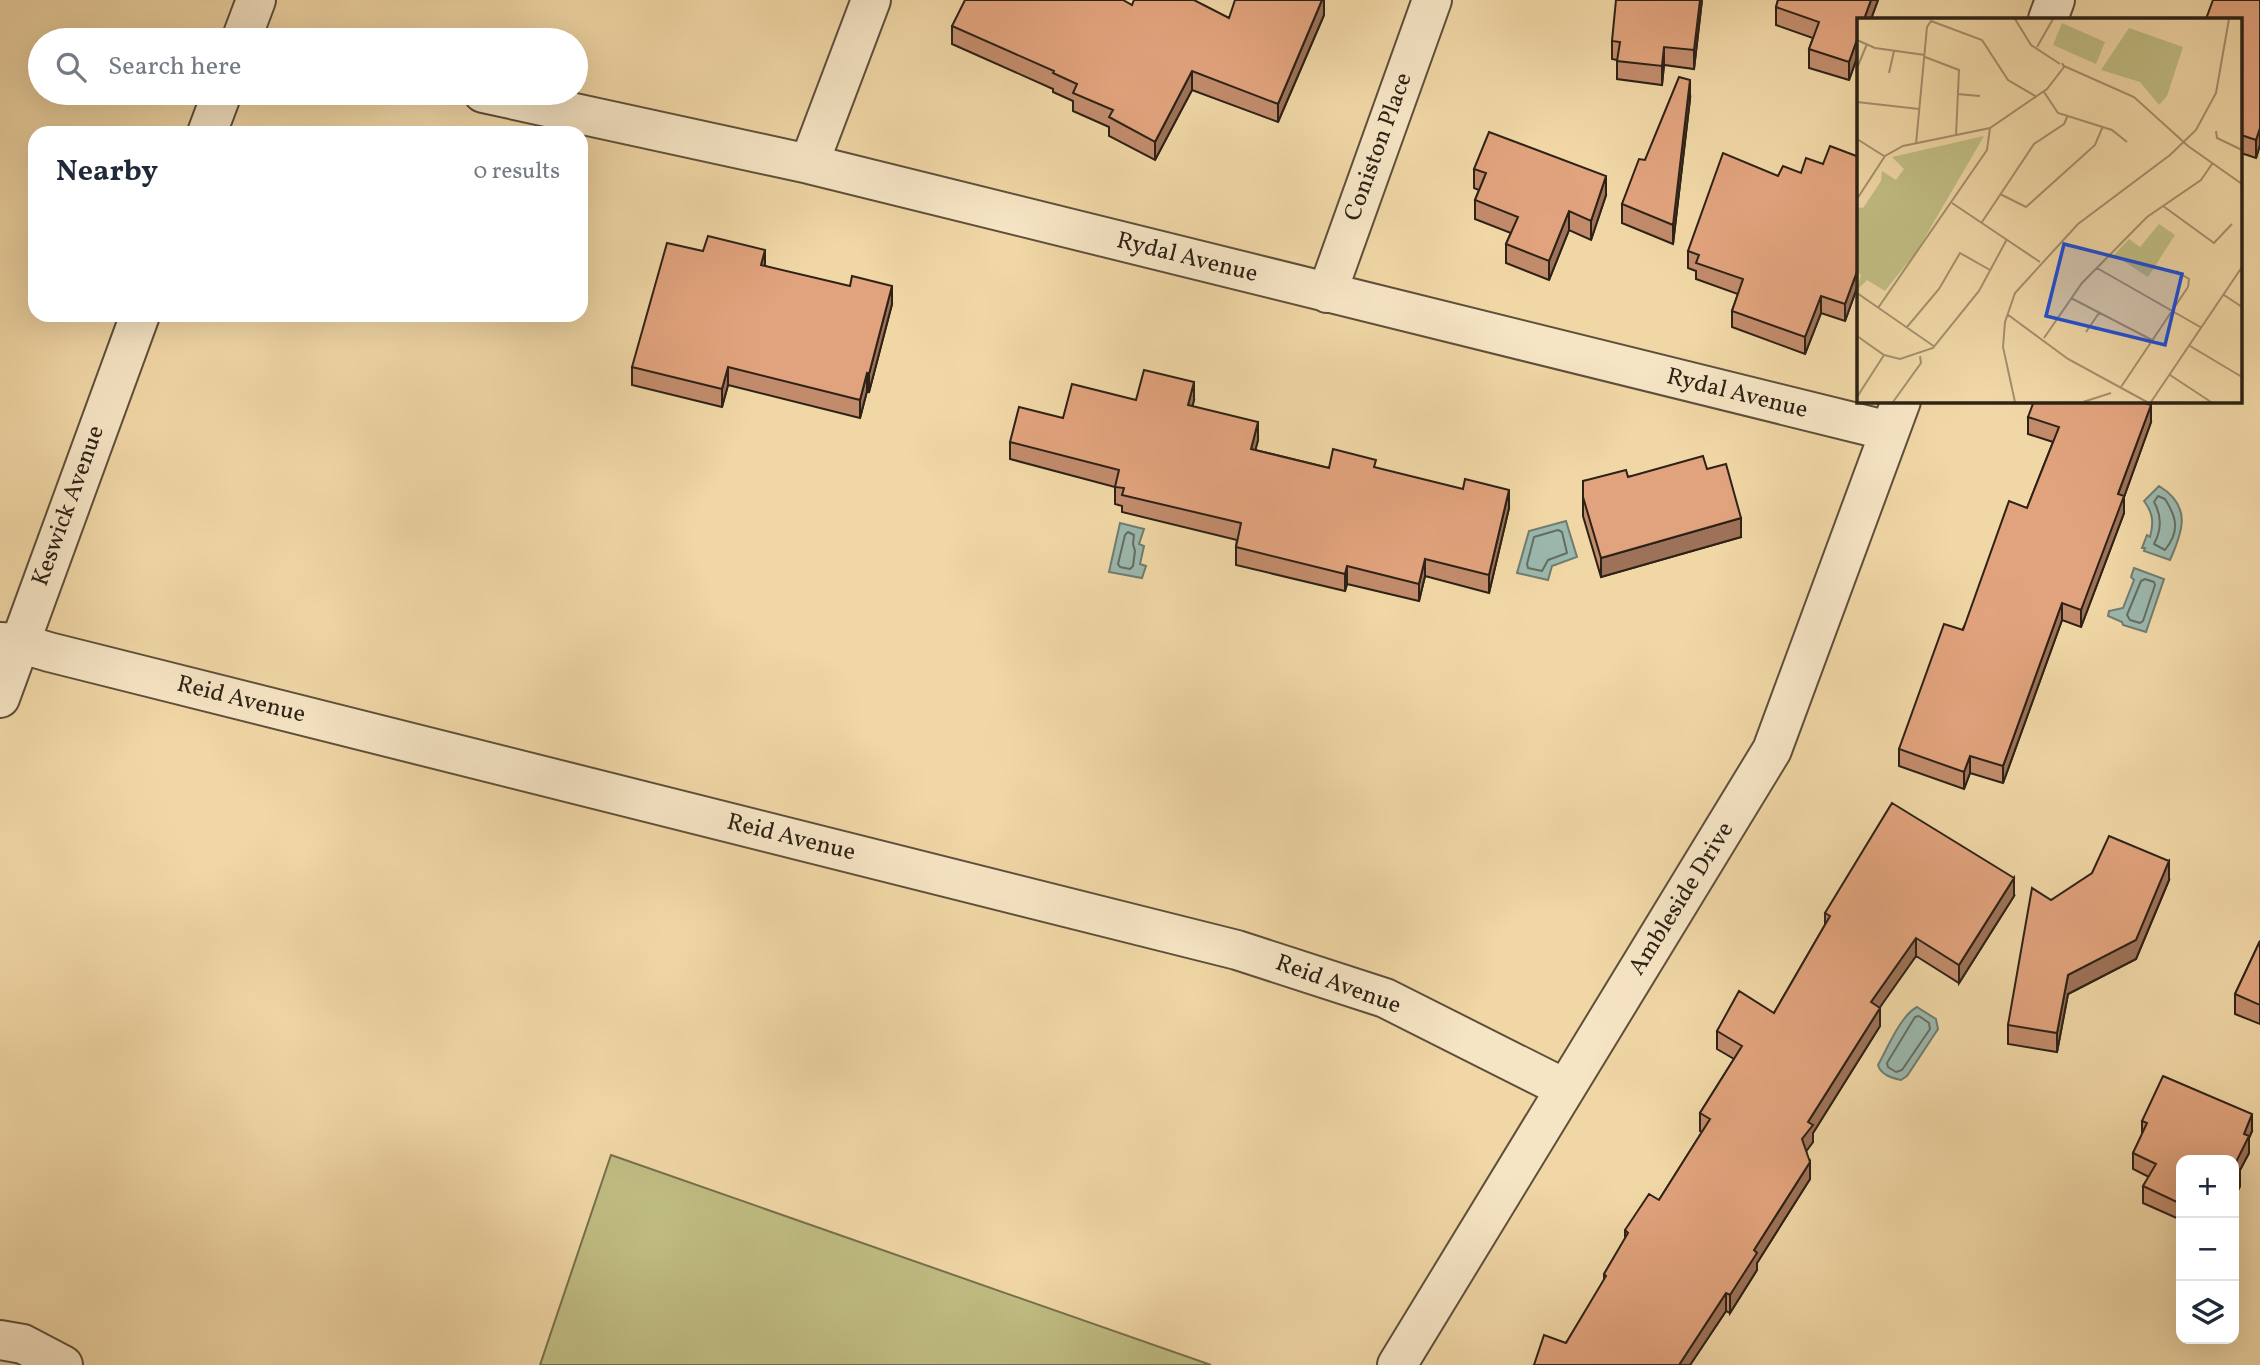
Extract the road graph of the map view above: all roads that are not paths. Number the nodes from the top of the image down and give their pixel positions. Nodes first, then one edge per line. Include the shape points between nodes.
1 (256, 0) edge
2 (871, 0) edge
3 (1432, 0) edge
4 (2055, 0) edge
5 (2048, 18) edge
6 (246, 28) edge
7 (218, 105) edge
8 (538, 105) edge
9 (210, 126) edge
10 (808, 164) junction
11 (1327, 293) junction
12 (137, 322) edge
13 (1895, 416) edge
14 (9, 642) edge
15 (0, 698) edge
16 (1564, 1088) junction
17 (0, 1340) edge
18 (63, 1365) edge
19 (1397, 1365) edge

1 - 6 street
2 - 10 street
3 - 11 street, Coniston Place
4 - 5 street
7 - 9 street
8 - 10 street, Rydal Avenue
10 - 11 street, Rydal Avenue
11 - 13 street, Rydal Avenue
12 - 14 street, Keswick Avenue
13 - 16 street, Ambleside Drive via 1772,750
14 - 15 street, Keswick Avenue
14 - 16 street, Reid Avenue via 1237,950 1385,998
16 - 19 street, Ambleside Drive
17 - 18 street via 23,1344

